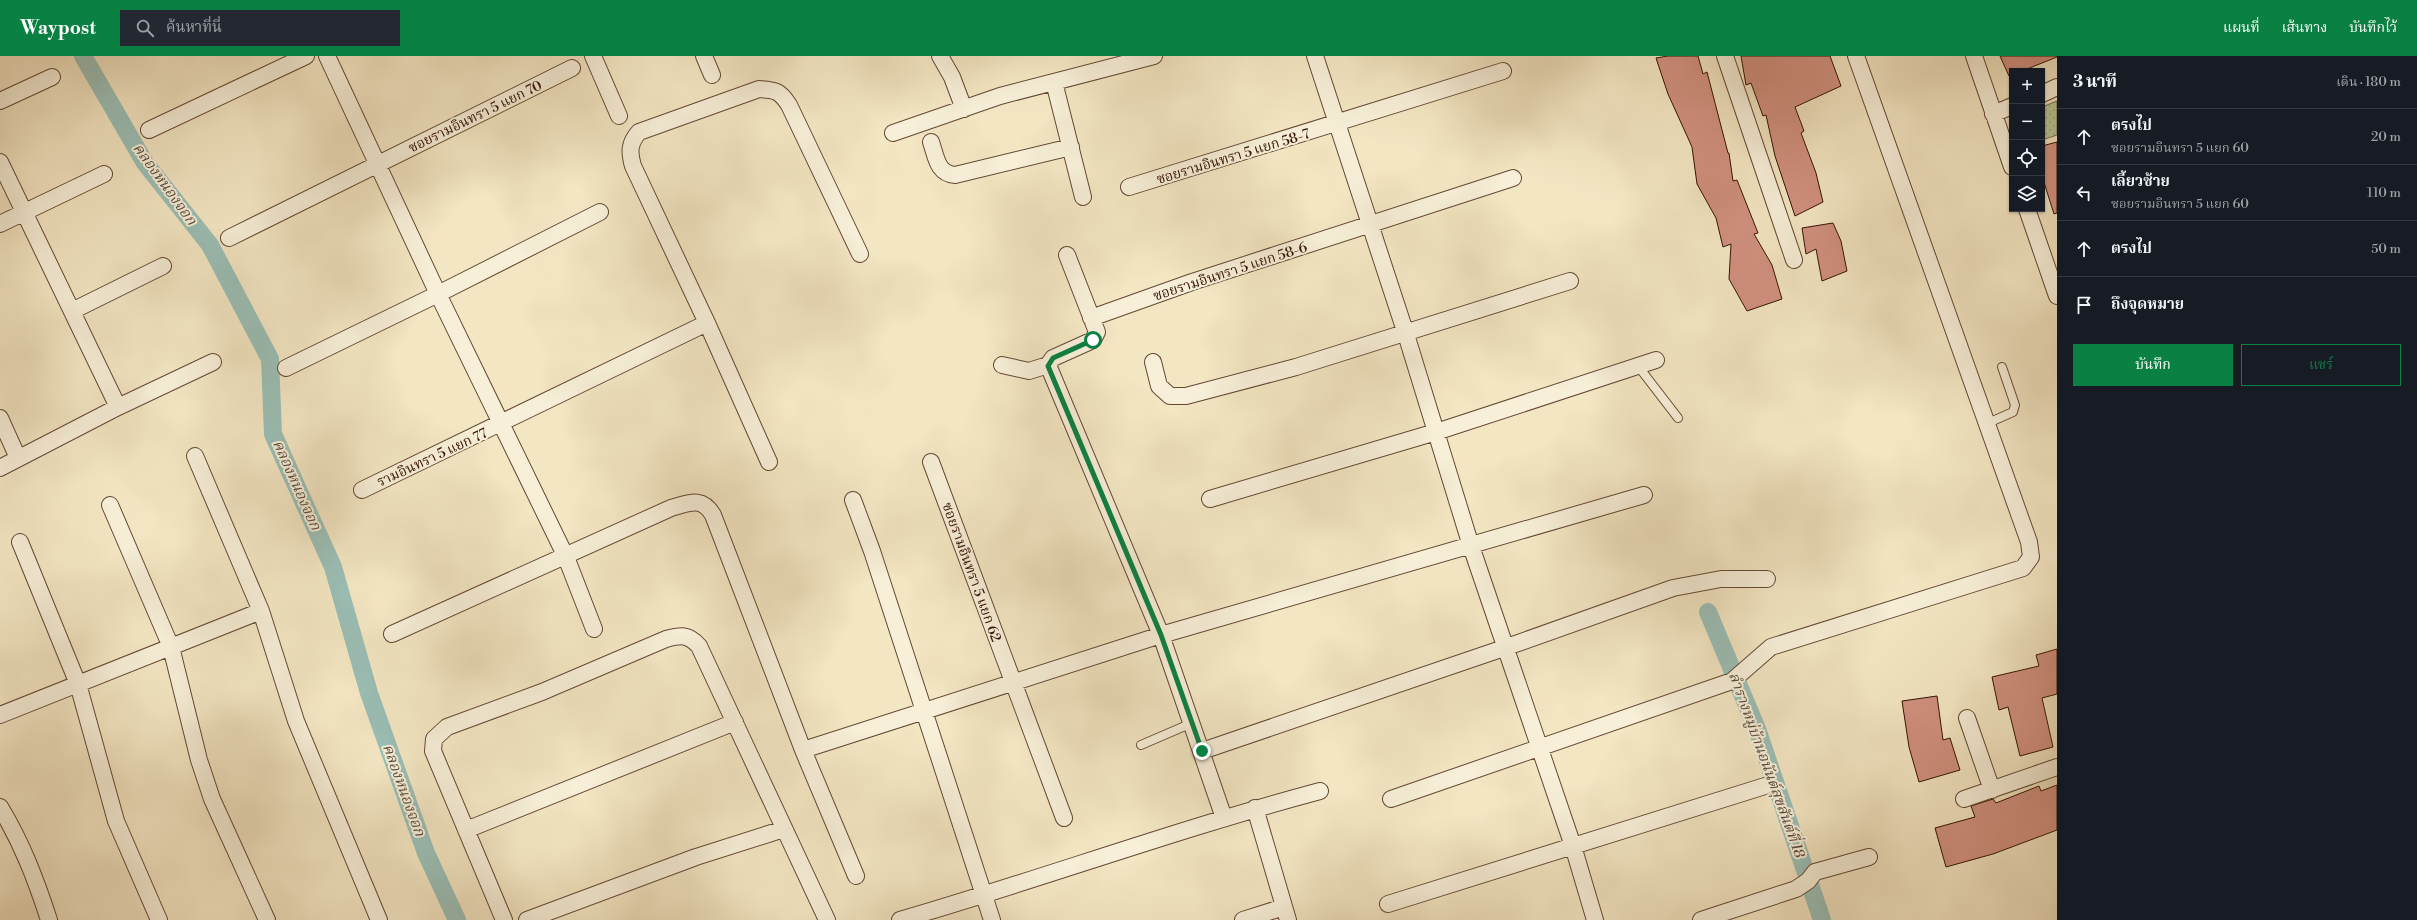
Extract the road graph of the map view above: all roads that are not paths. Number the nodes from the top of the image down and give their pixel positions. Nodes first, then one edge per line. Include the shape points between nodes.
1 (306, 56) edge
2 (327, 56) edge
3 (593, 56) edge
4 (704, 56) edge
5 (940, 56) edge
6 (1154, 56) edge
7 (1315, 56) edge
8 (1725, 56) edge
9 (1856, 56) edge
10 (1974, 56) edge
11 (572, 68) dead end
12 (1503, 71) dead end
13 (712, 75) dead end
14 (52, 77) dead end
15 (1054, 82) junction
16 (2057, 87) edge
17 (2045, 93) edge
18 (0, 101) edge
19 (2009, 107) edge
20 (964, 109) junction
21 (1994, 114) junction
22 (619, 116) dead end
23 (1337, 124) junction
24 (149, 130) dead end
25 (893, 133) dead end
26 (931, 142) dead end
27 (1071, 147) junction
28 (2009, 158) edge
29 (0, 162) edge
30 (378, 165) junction
31 (104, 174) dead end
32 (1513, 178) dead end
33 (1129, 188) dead end
34 (1083, 197) dead end
35 (24, 212) junction
36 (600, 212) dead end
37 (2028, 212) edge
38 (0, 224) edge
39 (1370, 226) junction
40 (229, 238) dead end
41 (860, 254) dead end
42 (1067, 254) dead end
43 (1794, 260) dead end
44 (163, 266) dead end
45 (1570, 281) dead end
46 (438, 294) junction
47 (2057, 296) edge
48 (72, 311) junction
49 (1091, 318) junction
50 (708, 323) junction
51 (1404, 331) junction
52 (1656, 360) dead end
53 (213, 362) dead end
54 (1152, 362) dead end
55 (1002, 365) dead end
56 (1048, 366) junction
57 (1638, 366) junction
58 (2002, 367) dead end
59 (286, 368) dead end
60 (118, 406) junction
61 (0, 418) edge
62 (1678, 418) dead end
63 (1988, 423) junction
64 (501, 424) junction
65 (1436, 432) junction
66 (195, 456) dead end
67 (18, 458) junction
68 (769, 462) dead end
69 (931, 462) dead end
70 (0, 468) edge
71 (362, 490) dead end
72 (1644, 495) dead end
73 (1210, 499) dead end
74 (852, 500) dead end
75 (110, 505) dead end
76 (20, 542) dead end
77 (1471, 546) junction
78 (566, 557) junction
79 (1767, 579) dead end
80 (261, 611) junction
81 (594, 628) dead end
82 (392, 634) dead end
83 (1161, 635) junction
84 (171, 647) junction
85 (1504, 648) junction
86 (1013, 681) junction
87 (78, 684) junction
88 (923, 711) junction
89 (0, 715) edge
90 (1967, 718) dead end
91 (735, 722) junction
92 (1192, 723) junction
93 (1141, 745) dead end
94 (1538, 748) junction
95 (803, 750) junction
96 (1202, 751) junction
97 (2057, 768) edge
98 (1765, 786) dead end
99 (1992, 790) junction
100 (1320, 791) dead end
101 (1391, 799) dead end
102 (1964, 799) dead end
103 (0, 807) edge
104 (1255, 808) junction
105 (1064, 818) dead end
106 (1224, 818) junction
107 (784, 829) junction
108 (466, 830) junction
109 (1573, 846) junction
110 (1869, 857) dead end
111 (856, 876) dead end
112 (984, 896) junction
113 (1388, 904) dead end
114 (1286, 914) edge
115 (49, 920) edge
116 (159, 920) edge
117 (267, 920) edge
118 (379, 920) edge
119 (504, 920) edge
120 (527, 920) edge
121 (827, 920) edge
122 (900, 920) edge
123 (992, 920) edge
124 (1243, 920) edge
125 (1595, 920) edge
126 (1701, 920) edge

1 - 24 street
2 - 30 street
3 - 22 street
4 - 13 street
5 - 20 street via 952,77
6 - 15 street
7 - 23 street
8 - 43 street
9 - 63 street
10 - 21 street
11 - 30 street, ซอยรามอินทรา 5 แยก 70
12 - 23 street, ซอยรามอินทรา 5 แยก 58-7
14 - 18 street
15 - 20 street
15 - 27 street
16 - 17 street
19 - 21 street
20 - 25 street
21 - 28 street
23 - 33 street, ซอยรามอินทรา 5 แยก 58-7
23 - 39 street
26 - 27 street via 940,169 947,175
27 - 34 street
29 - 35 street
30 - 40 street, ซอยรามอินทรา 5 แยก 70
30 - 46 street
31 - 35 street
32 - 39 street, ซอยรามอินทรา 5 แยก 58-6
35 - 38 street
35 - 48 street
36 - 46 street
37 - 47 street
39 - 49 street, ซอยรามอินทรา 5 แยก 58-6 via 1192,282
39 - 51 street
41 - 50 street via 782,94 759,89 639,132 632,140 630,148 633,166
42 - 49 street
44 - 48 street
45 - 51 street
46 - 59 street
46 - 64 street
48 - 60 street
49 - 56 street via 1097,332 1093,340 1053,358
50 - 64 street, รามอินทรา 5 แยก 77
50 - 68 street
51 - 54 street via 1296,367 1186,396 1170,396 1159,386
51 - 65 street
52 - 57 street
53 - 60 street
55 - 56 street via 1029,371
56 - 83 street
57 - 62 lane
57 - 65 street
58 - 63 lane via 2015,405 2013,412
60 - 67 street
61 - 67 street
63 - 94 street via 2029,542 2031,557 2023,568 1771,647 1732,681
64 - 71 street, รามอินทรา 5 แยก 77
64 - 78 street
65 - 73 street
65 - 77 street
66 - 80 street
67 - 70 street
69 - 86 street, ซอยรามอินทรา 5 แยก 62
72 - 77 street
74 - 88 street via 872,551
75 - 84 street
76 - 87 street
77 - 83 street
77 - 85 street
78 - 81 street
78 - 82 street
78 - 95 street via 671,508 689,503 708,506
79 - 85 street via 1721,579 1673,588
80 - 84 street
80 - 118 street via 296,721
83 - 86 street
83 - 92 street
84 - 87 street
84 - 117 street via 199,760 212,799
85 - 94 street
85 - 96 street
86 - 88 street
86 - 105 street, ซอยรามอินทรา 5 แยก 62
87 - 89 street
87 - 116 street via 116,821
88 - 95 street
88 - 112 street
90 - 99 street
91 - 107 street
91 - 108 street
91 - 108 street via 699,646 691,638 681,635 666,639 542,692 447,727 434,739 433,751
92 - 93 lane
92 - 96 street
94 - 101 street
94 - 109 street
95 - 111 street
96 - 106 street
97 - 99 street
98 - 109 street
99 - 102 street
100 - 104 street
103 - 115 street via 34,871
104 - 106 street
104 - 114 street
106 - 112 street
107 - 120 street via 696,857
107 - 121 street
108 - 119 street
109 - 113 street
109 - 125 street
110 - 126 street via 1815,872 1799,887
112 - 122 street
112 - 123 street
114 - 124 street

